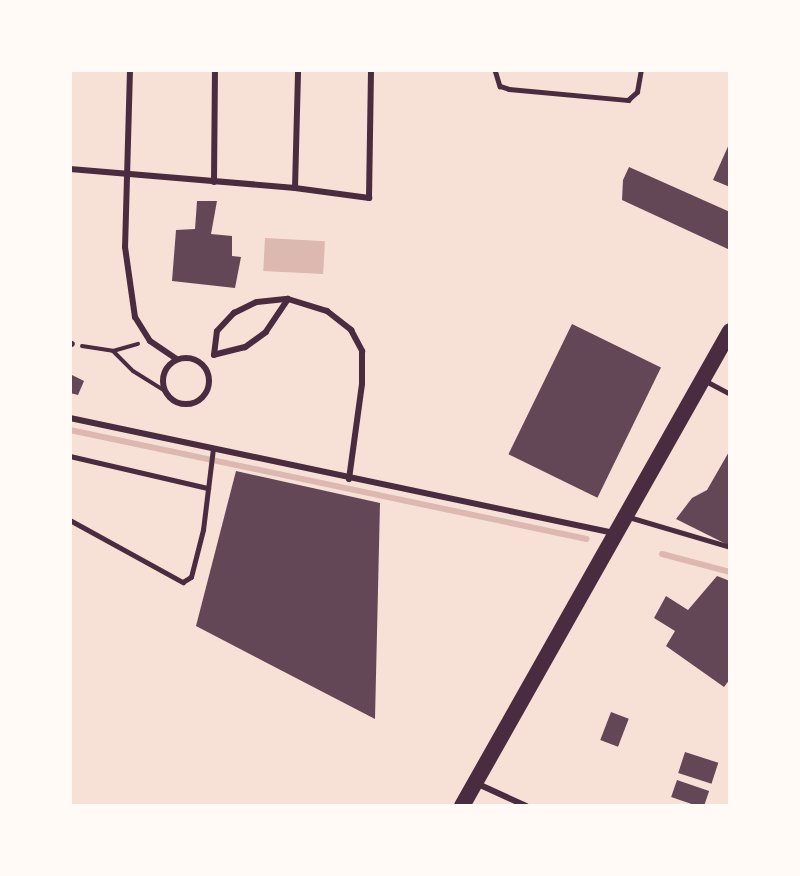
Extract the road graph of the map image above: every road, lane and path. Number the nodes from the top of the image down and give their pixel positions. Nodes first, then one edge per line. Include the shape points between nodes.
1 (130, 70) edge
2 (215, 70) edge
3 (298, 70) edge
4 (371, 70) edge
5 (495, 70) edge
6 (641, 70) edge
7 (70, 169) edge
8 (129, 174) junction
9 (214, 182) junction
10 (295, 188) junction
11 (288, 299) junction
12 (729, 331) edge
13 (150, 340) junction
14 (71, 344) edge
15 (112, 351) junction
16 (214, 355) junction
17 (177, 359) junction
18 (204, 367) junction
19 (701, 379) junction
20 (165, 391) junction
21 (729, 394) edge
22 (70, 418) edge
23 (213, 449) junction
24 (70, 456) edge
25 (349, 479) junction
26 (208, 488) junction
27 (624, 515) junction
28 (70, 520) edge
29 (614, 533) junction
30 (729, 547) edge
31 (468, 794) edge
32 (526, 806) edge

1 - 8 street
2 - 9 street
3 - 10 street
4 - 10 street via 369,198
5 - 6 lane via 500,86 628,100 637,92
7 - 8 street
8 - 9 street
8 - 13 street via 125,247 135,317
9 - 10 street
11 - 16 street via 266,332 245,347
11 - 16 street via 257,302 234,313 217,331
11 - 25 street via 327,310 351,330 362,351 362,384
12 - 19 highway
13 - 15 path
13 - 17 street
14 - 15 path
15 - 20 path via 133,371
16 - 18 street
17 - 18 street via 192,358
17 - 20 street via 165,369
18 - 20 street via 209,382 197,401 175,401
19 - 21 lane
19 - 27 highway
22 - 23 street
23 - 25 street
23 - 26 lane
24 - 26 lane
25 - 29 street
26 - 28 lane via 191,577 183,582
27 - 29 highway
27 - 30 lane
29 - 31 highway
31 - 32 street

